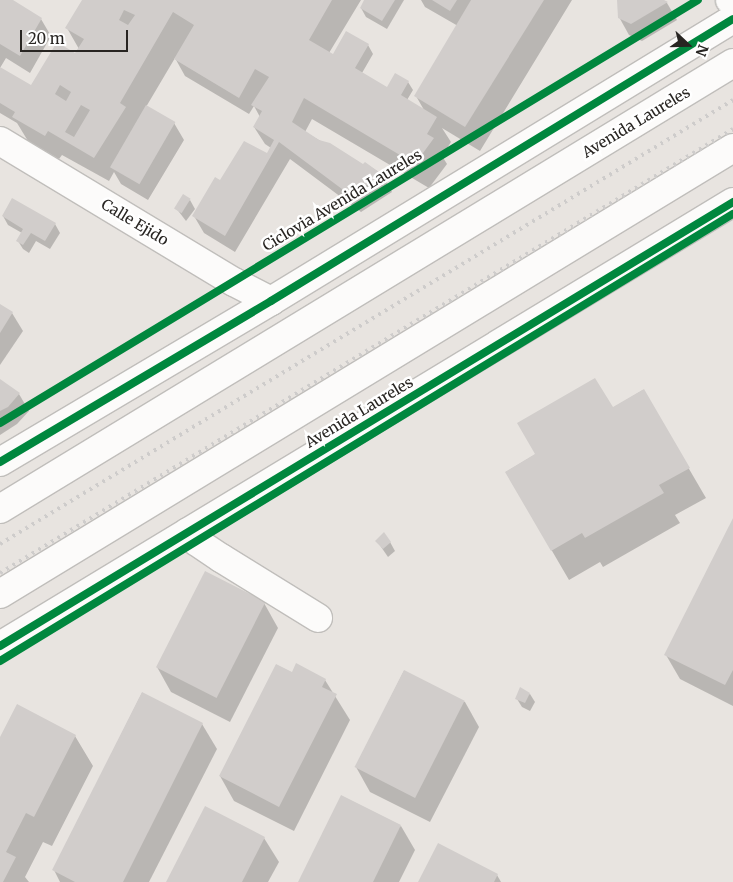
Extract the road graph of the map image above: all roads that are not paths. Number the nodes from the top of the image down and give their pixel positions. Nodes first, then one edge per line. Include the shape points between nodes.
1 (730, 0) edge
2 (733, 2) edge
3 (733, 19) edge
4 (733, 63) edge
5 (0, 141) edge
6 (733, 148) edge
7 (733, 202) edge
8 (502, 203) junction
9 (374, 238) junction
10 (271, 301) junction
11 (0, 462) edge
12 (0, 509) edge
13 (188, 532) junction
14 (0, 594) edge
15 (318, 618) dead end
16 (0, 646) edge

1 - 2 main road
3 - 9 main road
4 - 8 main road, Avenida Laureles
5 - 10 main road, Calle Ejido
6 - 14 main road, Avenida Laureles
7 - 13 main road, Avenida Laureles
8 - 9 main road
8 - 12 main road, Avenida Laureles
9 - 10 main road
10 - 11 main road
13 - 15 main road via 221,558
13 - 16 main road, Avenida Laureles

